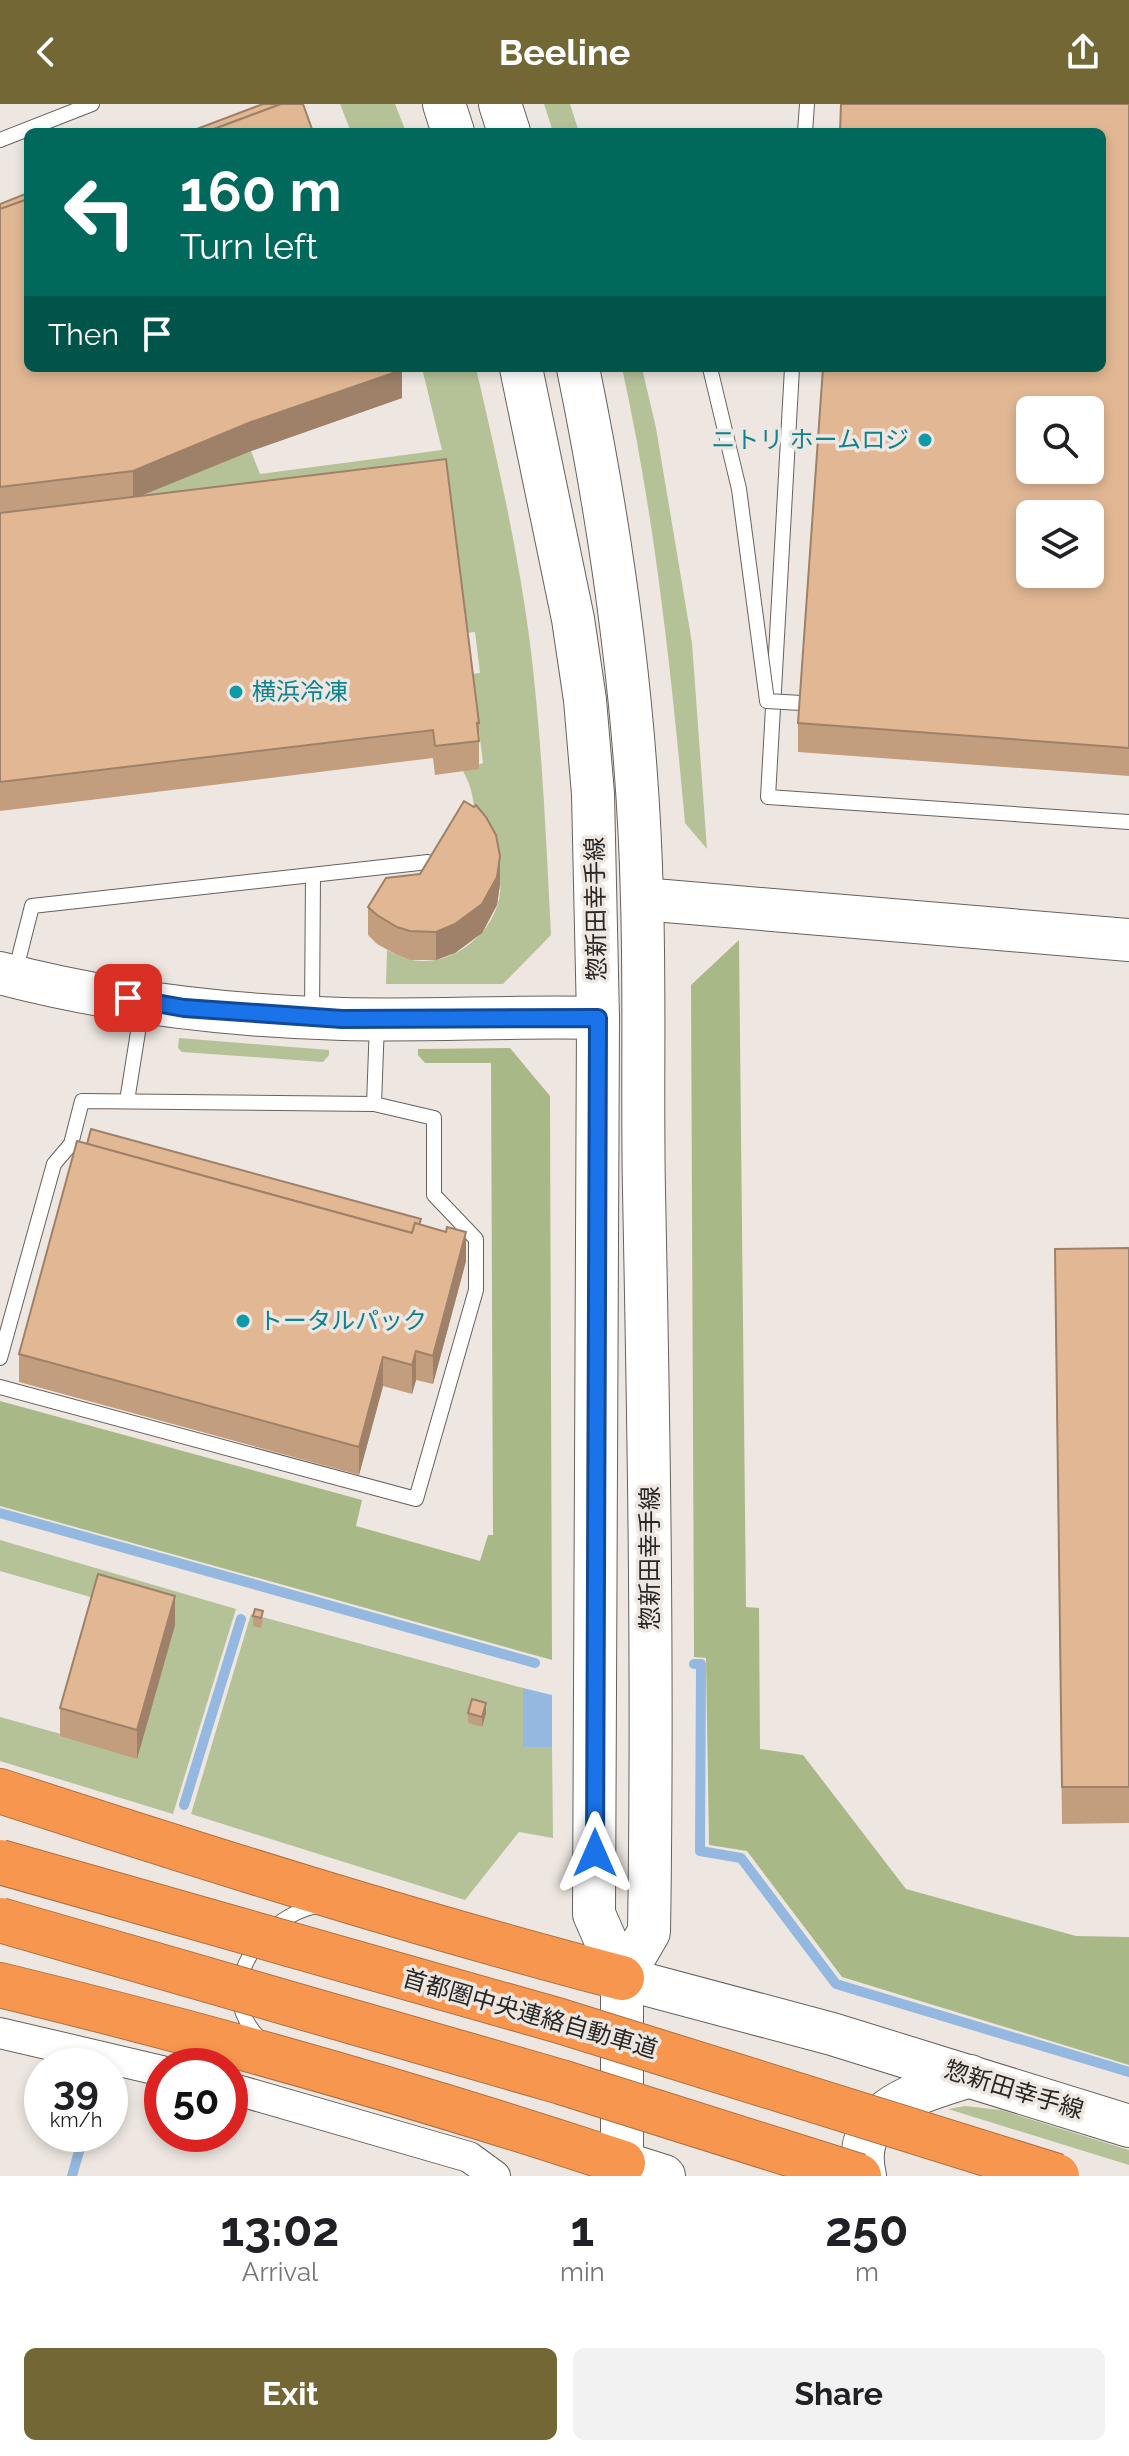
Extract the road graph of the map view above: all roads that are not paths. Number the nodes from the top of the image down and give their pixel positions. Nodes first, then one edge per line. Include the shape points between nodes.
1 (92, 104) edge
2 (444, 104) edge
3 (500, 104) edge
4 (807, 104) edge
5 (31, 128) edge
6 (452, 128) edge
7 (508, 128) edge
8 (805, 128) edge
9 (24, 131) edge
10 (0, 140) edge
11 (522, 372) edge
12 (579, 372) edge
13 (711, 372) edge
14 (792, 372) edge
15 (801, 703) edge
16 (1129, 822) edge
17 (428, 862) edge
18 (313, 875) junction
19 (642, 899) junction
20 (1129, 940) edge
21 (7, 975) edge
22 (143, 1000) junction
23 (312, 1017) junction
24 (598, 1018) junction
25 (377, 1019) junction
26 (127, 1101) junction
27 (374, 1104) junction
28 (0, 1358) edge
29 (0, 1387) edge
30 (0, 1791) edge
31 (0, 1862) edge
32 (347, 1902) junction
33 (0, 1920) edge
34 (622, 1978) junction
35 (0, 1985) edge
36 (0, 2033) edge
37 (279, 2056) junction
38 (144, 2067) edge
39 (970, 2076) junction
40 (248, 2093) edge
41 (1129, 2126) edge
42 (622, 2170) edge
43 (495, 2176) edge
44 (664, 2176) edge
45 (862, 2176) edge
46 (1057, 2176) edge

1 - 5 lane
2 - 6 main road
3 - 7 main road
4 - 8 lane
9 - 10 lane
11 - 24 main road, 惣新田幸手線 via 568,590 585,700 593,794
12 - 19 main road, 惣新田幸手線 via 626,661
13 - 15 lane, bridge via 739,489 767,701
14 - 16 lane via 768,797
17 - 18 lane
18 - 21 lane via 32,906
18 - 23 lane
19 - 20 main road
19 - 34 main road, 惣新田幸手線 via 650,1414 649,1932
21 - 22 main road
22 - 23 main road
22 - 26 lane
23 - 25 main road
24 - 25 main road
24 - 34 main road, 惣新田幸手線 via 594,1914
25 - 27 lane
26 - 27 lane
26 - 28 lane via 82,1101 71,1144 54,1164
27 - 29 lane via 434,1118 434,1195 476,1239 476,1290 416,1499
30 - 32 highway
31 - 46 highway, 首都圏中央連絡自動車道, bridge via 560,2021
32 - 34 highway
32 - 37 lane via 292,1914 264,1938 242,1974 244,2015 252,2031
33 - 45 highway, bridge via 561,2082
34 - 39 main road, 惣新田幸手線
34 - 42 main road, 惣新田幸手線
35 - 37 highway
36 - 38 street
37 - 42 highway via 468,2111
39 - 41 main road, 惣新田幸手線
39 - 45 main road via 889,2107 869,2130
40 - 43 street via 469,2157
42 - 44 main road

